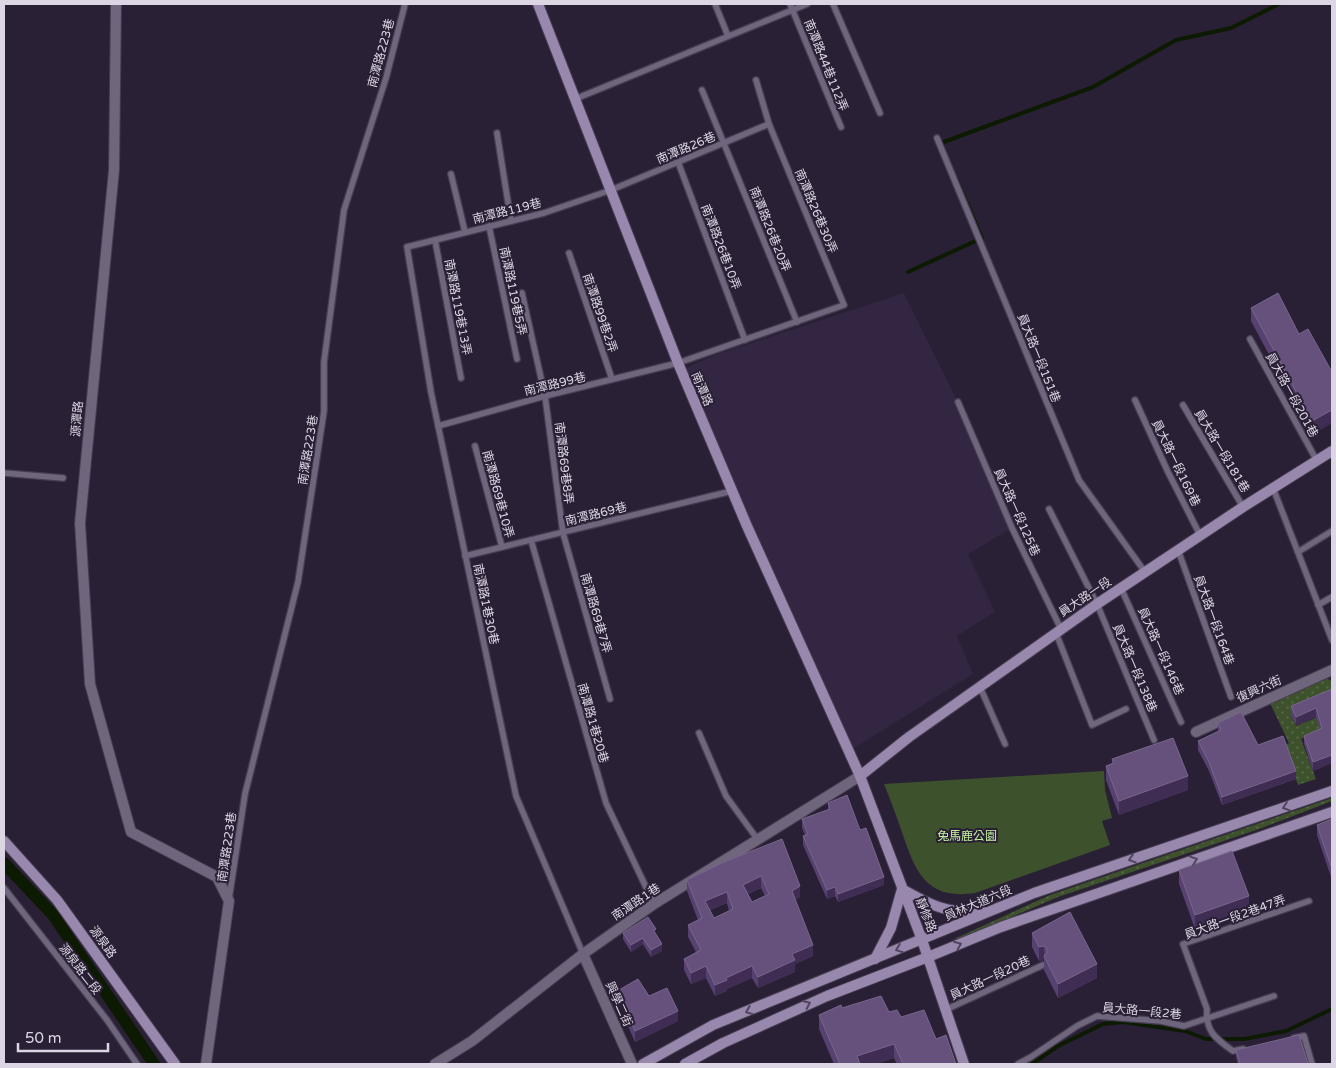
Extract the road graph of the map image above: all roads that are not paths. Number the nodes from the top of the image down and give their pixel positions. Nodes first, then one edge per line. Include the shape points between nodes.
1 (116, 4) edge
2 (404, 4) edge
3 (538, 4) edge
4 (715, 4) edge
5 (807, 4) edge
6 (833, 4) edge
7 (791, 7) edge
8 (728, 36) junction
9 (756, 80) dead end
10 (702, 90) dead end
11 (575, 99) junction
12 (880, 112) dead end
13 (769, 124) junction
14 (841, 127) dead end
15 (497, 133) dead end
16 (937, 138) dead end
17 (724, 143) junction
18 (678, 162) junction
19 (450, 174) dead end
20 (611, 190) junction
21 (511, 221) junction
22 (489, 226) junction
23 (465, 232) junction
24 (435, 240) junction
25 (407, 247) joint
26 (569, 253) dead end
27 (522, 293) dead end
28 (844, 305) joint
29 (797, 322) junction
30 (1250, 339) dead end
31 (745, 340) junction
32 (517, 359) dead end
33 (678, 364) junction
34 (462, 378) dead end
35 (612, 380) junction
36 (546, 396) junction
37 (1136, 400) dead end
38 (958, 402) dead end
39 (1183, 405) dead end
40 (438, 426) junction
41 (475, 446) dead end
42 (1332, 451) edge
43 (1317, 461) junction
44 (4, 473) edge
45 (63, 478) dead end
46 (1273, 488) junction
47 (732, 491) junction
48 (1243, 506) junction
49 (1049, 509) dead end
50 (1332, 531) edge
51 (563, 533) junction
52 (1200, 535) junction
53 (531, 540) junction
54 (502, 548) junction
55 (1178, 550) junction
56 (1298, 552) junction
57 (466, 556) junction
58 (1145, 572) junction
59 (1121, 588) junction
60 (1332, 597) edge
61 (1097, 604) junction
62 (1318, 606) junction
63 (1059, 631) junction
64 (1332, 640) edge
65 (1332, 670) edge
66 (980, 687) junction
67 (1231, 697) dead end
68 (610, 699) dead end
69 (1126, 709) dead end
70 (1181, 722) dead end
71 (1196, 732) dead end
72 (699, 733) dead end
73 (1154, 740) dead end
74 (1005, 744) dead end
75 (860, 776) junction
76 (1332, 791) edge
77 (1332, 812) edge
78 (758, 840) junction
79 (4, 841) edge
80 (4, 888) edge
81 (902, 889) junction
82 (229, 901) junction
83 (1309, 902) dead end
84 (654, 904) junction
85 (992, 911) junction
86 (922, 940) junction
87 (583, 954) junction
88 (928, 957) junction
89 (875, 959) junction
90 (1042, 964) dead end
91 (1274, 996) dead end
92 (946, 1010) junction
93 (1206, 1019) junction
94 (1286, 1040) edge
95 (1251, 1047) edge
96 (137, 1064) edge
97 (175, 1064) edge
98 (206, 1064) edge
99 (436, 1064) edge
100 (632, 1064) edge
101 (644, 1064) edge
102 (685, 1064) edge
103 (964, 1064) edge
104 (1018, 1064) edge
105 (1312, 1064) edge

1 - 82 street, 源潭路 via 114,170 80,523 90,684 131,832 217,877
2 - 82 lane, 南潭路223巷 via 386,78 344,210 324,362 324,411 298,582 245,794
3 - 11 street, 南潭路
4 - 8 lane
5 - 7 lane
6 - 12 lane
7 - 8 lane
7 - 14 lane, 南潭路44巷112弄
8 - 11 lane
9 - 13 lane, 南潭路26巷30弄
10 - 17 lane, 南潭路26巷20弄
11 - 20 street, 南潭路
13 - 17 lane, 南潭路26巷
13 - 28 lane, 南潭路26巷30弄
15 - 21 lane
16 - 58 lane, 員大路一段151巷 via 1078,480
17 - 18 lane, 南潭路26巷
17 - 29 lane, 南潭路26巷20弄
18 - 20 lane, 南潭路26巷
18 - 31 lane, 南潭路26巷10弄
19 - 23 lane
20 - 21 lane, 南潭路119巷
20 - 33 street, 南潭路
21 - 22 lane, 南潭路119巷
22 - 23 lane, 南潭路119巷
22 - 32 lane, 南潭路119巷5弄
23 - 24 lane, 南潭路119巷
24 - 25 lane, 南潭路119巷
24 - 34 lane, 南潭路119巷13弄
25 - 40 lane, 南潭路1巷30巷
26 - 35 lane, 南潭路99巷2弄
27 - 36 lane, 南潭路69巷8弄
28 - 29 lane, 南潭路99巷
29 - 31 lane, 南潭路99巷
30 - 43 lane, 員大路一段201巷
31 - 33 lane, 南潭路99巷
33 - 35 lane, 南潭路99巷
33 - 47 street, 南潭路
35 - 36 lane, 南潭路99巷
36 - 40 lane, 南潭路99巷
36 - 51 lane, 南潭路69巷8弄
37 - 52 lane, 員大路一段169巷
38 - 63 lane, 員大路一段125巷
39 - 48 lane, 員大路一段181巷
40 - 57 lane, 南潭路1巷30巷
41 - 54 lane, 南潭路69巷10弄
42 - 43 street, 員大路一段
43 - 46 street, 員大路一段
44 - 45 lane
46 - 48 street, 員大路一段
46 - 56 lane
47 - 51 lane, 南潭路69巷
47 - 75 street, 南潭路
48 - 52 street, 員大路一段
49 - 61 lane, 員大路一段138巷
50 - 56 lane
51 - 53 lane, 南潭路69巷
51 - 68 lane, 南潭路69巷7弄
52 - 55 street, 員大路一段
53 - 54 lane, 南潭路69巷
53 - 84 lane, 南潭路1巷20巷 via 606,803
54 - 57 lane, 南潭路69巷
55 - 58 street, 員大路一段
55 - 67 lane, 員大路一段164巷
56 - 62 lane
57 - 87 lane, 南潭路1巷30巷 via 516,796
58 - 59 street, 員大路一段
59 - 61 street, 員大路一段
59 - 70 lane, 員大路一段146巷
60 - 62 lane
61 - 63 street, 員大路一段
61 - 73 lane, 員大路一段138巷
62 - 64 lane
63 - 66 street, 員大路一段
63 - 69 lane, 員大路一段125巷 via 1092,725
65 - 71 street, 復興六街
66 - 74 lane
66 - 75 street, 員大路一段 via 909,736
72 - 78 lane via 726,796
75 - 78 street, 南潭路1巷
75 - 81 street, 靜修路
76 -> 85 street, 員林大道六段 via 1077,878
88 -> 77 street via 1001,927
78 - 84 street, 南潭路1巷
79 - 97 street, 源泉路 via 57,900
80 - 96 lane, 源泉路二段 via 107,1020
81 - 85 street via 931,905 951,911
81 - 86 street, 靜修路
81 - 89 street via 891,928
82 - 98 street
83 - 93 lane, 員大路一段2巷47弄 via 1183,944 1206,1009
84 - 87 street, 南潭路1巷
85 - 86 street, 員林大道六段
86 - 88 street, 靜修路
86 -> 89 street, 員林大道六段
87 - 99 street, 南潭路1巷 via 472,1041
87 - 100 street, 興學二街
88 - 92 street, 靜修路
102 -> 88 street via 827,996
89 -> 101 street, 員林大道六段 via 713,1025
90 - 92 lane, 員大路一段20巷
91 - 93 lane, 員大路一段2巷
92 - 103 street, 靜修路
93 - 95 lane via 1214,1038 1233,1051
93 - 104 lane, 員大路一段2巷 via 1184,1026 1097,1016
94 - 105 lane via 1304,1036

